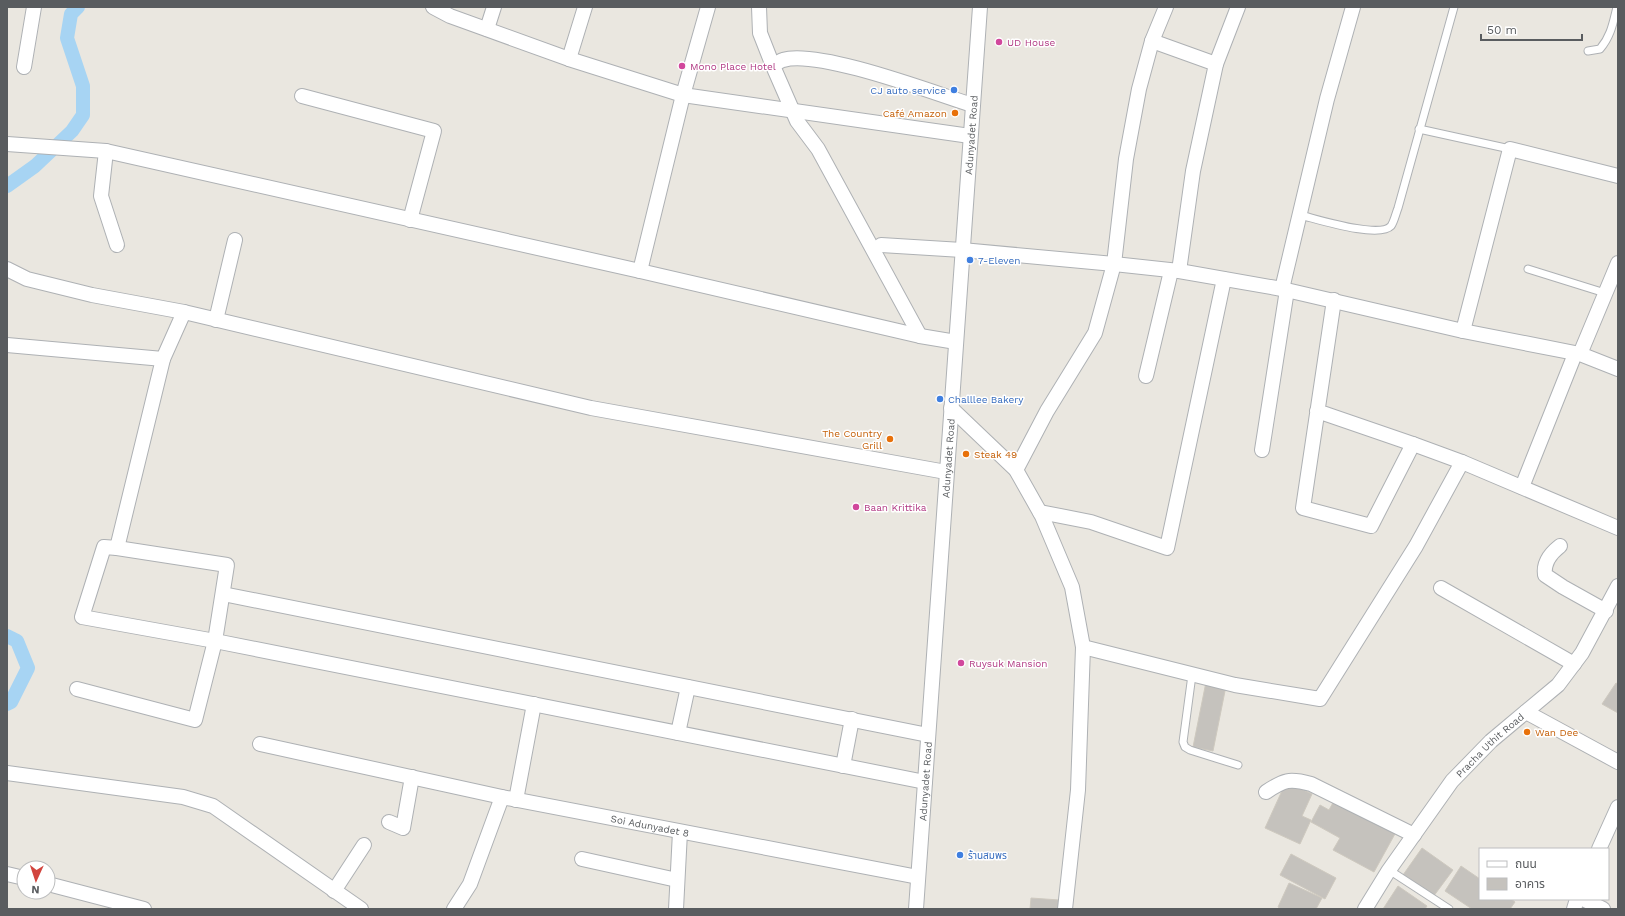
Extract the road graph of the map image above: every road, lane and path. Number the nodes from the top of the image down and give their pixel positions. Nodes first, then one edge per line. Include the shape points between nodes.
1 (34, 7) edge
2 (433, 7) edge
3 (494, 7) edge
4 (584, 7) edge
5 (708, 7) edge
6 (759, 7) edge
7 (980, 7) edge
8 (1166, 7) edge
9 (1238, 7) edge
10 (1353, 7) edge
11 (1454, 7) edge
12 (1617, 7) edge
13 (452, 11) edge
14 (487, 29) junction
15 (1152, 41) junction
16 (1588, 51) dead end
17 (569, 59) junction
18 (1216, 64) junction
19 (773, 66) junction
20 (24, 67) dead end
21 (683, 95) junction
22 (302, 96) dead end
23 (972, 105) junction
24 (793, 112) junction
25 (1419, 129) junction
26 (970, 136) junction
27 (7, 144) edge
28 (1510, 149) junction
29 (106, 151) junction
30 (1618, 176) edge
31 (1300, 215) junction
32 (410, 220) junction
33 (235, 240) dead end
34 (117, 245) dead end
35 (881, 245) dead end
36 (962, 250) junction
37 (1618, 263) edge
38 (1114, 264) junction
39 (7, 269) edge
40 (1528, 270) dead end
41 (640, 271) junction
42 (1175, 271) junction
43 (1224, 279) junction
44 (1285, 289) junction
45 (1605, 293) junction
46 (1334, 300) junction
47 (184, 312) junction
48 (216, 320) junction
49 (1463, 331) junction
50 (920, 336) junction
51 (956, 342) junction
52 (7, 345) edge
53 (1578, 354) junction
54 (163, 359) junction
55 (1618, 369) edge
56 (1146, 376) dead end
57 (951, 408) junction
58 (1317, 411) junction
59 (1413, 444) junction
60 (1262, 450) dead end
61 (1462, 462) junction
62 (1016, 470) junction
63 (946, 472) junction
64 (1522, 487) junction
65 (1040, 512) junction
66 (1618, 528) edge
67 (1560, 546) dead end
68 (117, 548) junction
69 (1618, 586) edge
70 (1441, 588) dead end
71 (223, 594) junction
72 (1606, 611) junction
73 (215, 641) junction
74 (1083, 647) junction
75 (1574, 664) junction
76 (1192, 675) junction
77 (688, 687) junction
78 (77, 688) dead end
79 (534, 704) junction
80 (1526, 712) junction
81 (852, 719) junction
82 (678, 733) junction
83 (928, 735) junction
84 (260, 744) dead end
85 (1618, 762) edge
86 (1238, 765) dead end
87 (843, 766) junction
88 (7, 773) edge
89 (412, 777) junction
90 (925, 782) junction
91 (1266, 792) dead end
92 (502, 797) junction
93 (516, 800) junction
94 (1618, 809) edge
95 (389, 822) dead end
96 (680, 832) junction
97 (1414, 835) junction
98 (364, 845) dead end
99 (1599, 848) edge
100 (582, 859) dead end
101 (1389, 870) junction
102 (918, 877) junction
103 (677, 880) junction
104 (56, 886) edge
105 (334, 891) junction
106 (1585, 900) edge
107 (144, 909) edge
108 (361, 909) edge
109 (454, 909) edge
110 (676, 909) edge
111 (916, 909) edge
112 (1065, 909) edge
113 (1365, 909) edge
114 (1449, 909) edge
115 (1603, 909) edge

1 - 20 street
2 - 13 street
3 - 14 street
4 - 17 street
5 - 21 street
6 - 19 street via 760,33
7 - 23 street, Adunyadet Road
8 - 15 street
9 - 18 street
10 - 31 street via 1327,99
11 - 25 lane
12 - 16 lane via 1610,35 1605,43 1600,49
13 - 14 street
14 - 17 street
15 - 18 street
15 - 38 street via 1139,89 1126,160
17 - 21 street
18 - 42 street
19 - 23 street via 782,60 793,58 837,63
19 - 24 street
21 - 24 street
21 - 41 street
22 - 32 street via 434,131
23 - 26 street, Adunyadet Road
24 - 26 street
24 - 50 street via 818,149
25 - 28 lane
25 - 31 lane via 1391,226 1382,231 1365,230
26 - 36 street, Adunyadet Road
27 - 29 street
28 - 30 street
28 - 49 street
29 - 32 street
29 - 34 street via 101,196
31 - 44 street
32 - 41 street
33 - 48 street
35 - 36 street
36 - 38 street
36 - 51 street, Adunyadet Road
37 - 45 street
38 - 42 street
38 - 62 street via 1095,333 1047,412
39 - 47 street via 26,279
40 - 45 lane
41 - 50 street
42 - 43 street
42 - 56 street
43 - 44 street
43 - 65 street via 1167,548 1091,522
44 - 46 street
44 - 60 street
45 - 53 street
46 - 49 street
46 - 58 street
47 - 48 street
47 - 54 street
48 - 63 street via 591,408
49 - 53 street
50 - 51 street
51 - 57 street, Adunyadet Road
52 - 54 street
53 - 55 street
53 - 64 street
54 - 68 street
57 - 62 street
57 - 63 street, Adunyadet Road
58 - 59 street
58 - 59 street via 1303,508 1371,526
59 - 61 street
61 - 64 street
61 - 76 street via 1416,546 1320,699
62 - 65 street
63 - 83 street, Adunyadet Road
64 - 66 street
65 - 74 street via 1072,587
67 - 72 street via 1547,561 1545,575
68 - 71 street via 227,565
68 - 73 street via 104,548 82,617
69 - 72 street, Pracha Uthit Road
70 - 75 street
71 - 73 street
71 - 77 street
72 - 75 street, Pracha Uthit Road
73 - 78 street via 195,720
73 - 79 street
74 - 76 street
74 - 112 street via 1078,790
75 - 80 street, Pracha Uthit Road via 1558,685
76 - 86 lane via 1183,742 1185,747
77 - 81 street
77 - 82 street
79 - 82 street
79 - 93 street
80 - 85 street
80 - 97 street, Pracha Uthit Road via 1491,741 1452,781
81 - 83 street
81 - 87 street
82 - 87 street
83 - 90 street, Adunyadet Road
84 - 89 street, Soi Adunyadet 8
87 - 90 street
88 - 105 street via 183,798 213,806
89 - 92 street, Soi Adunyadet 8
89 - 95 street via 403,828
90 - 102 street, Adunyadet Road
91 - 97 street via 1282,782 1311,784
92 - 93 street, Soi Adunyadet 8
92 - 109 street via 470,884
93 - 96 street, Soi Adunyadet 8
94 - 99 street
96 - 102 street, Soi Adunyadet 8
96 - 103 street
97 - 101 street, Pracha Uthit Road
98 - 105 street
100 - 103 street
101 - 113 street, Pracha Uthit Road
101 - 114 lane
102 - 111 street, Adunyadet Road
103 - 110 street
104 - 107 street
105 - 108 street
106 - 115 street

